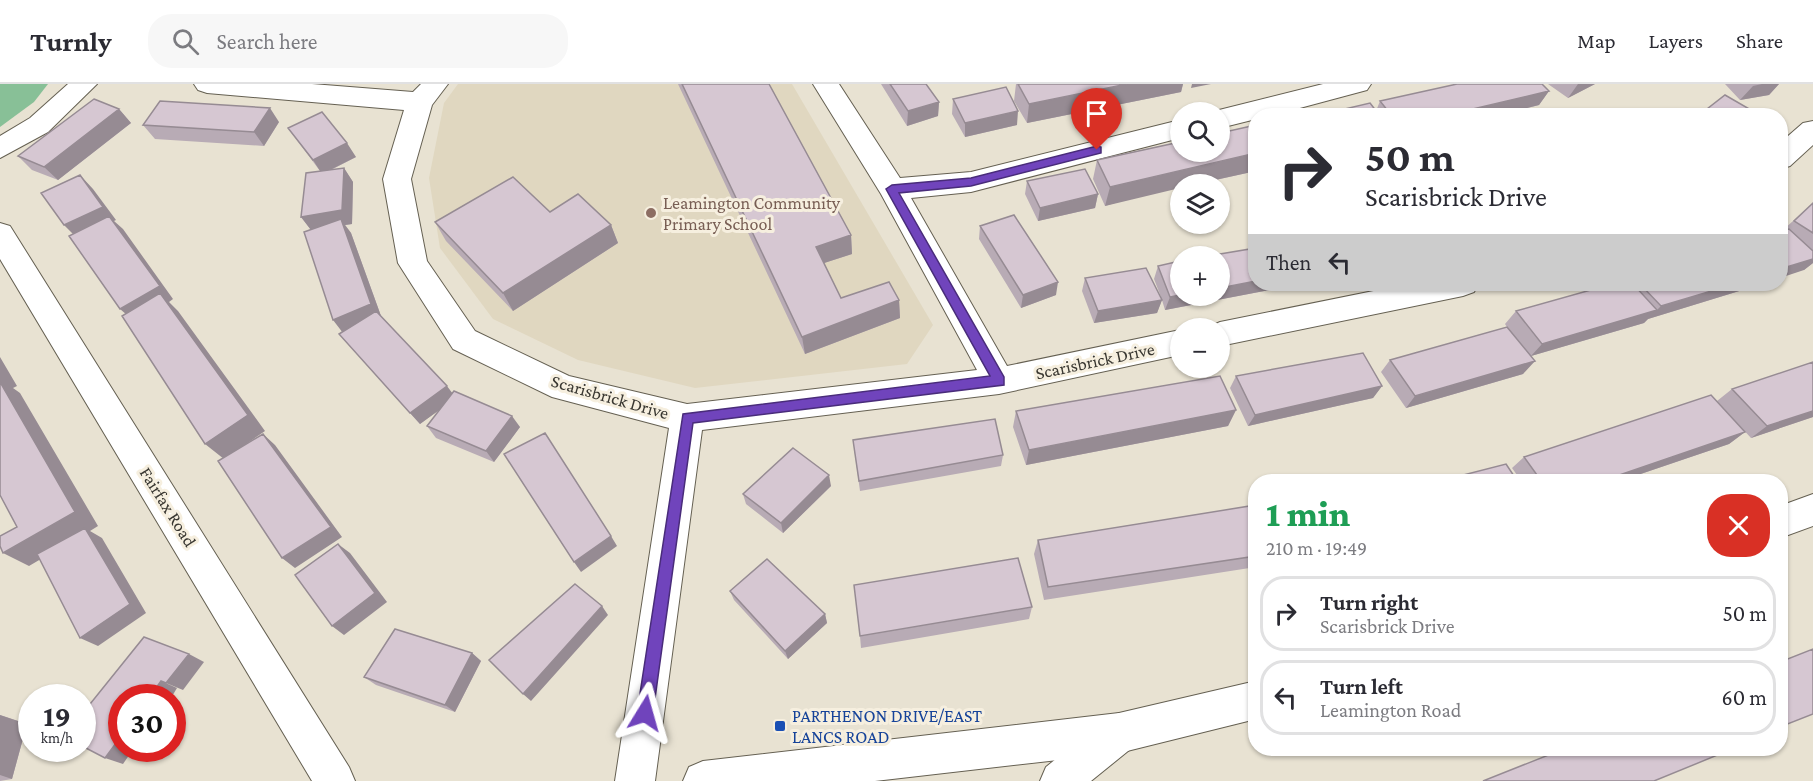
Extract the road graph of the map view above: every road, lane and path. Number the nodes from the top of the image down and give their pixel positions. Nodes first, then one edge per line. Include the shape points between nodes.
1 (84, 84) edge
2 (207, 84) edge
3 (826, 84) edge
4 (1358, 84) edge
5 (428, 93) edge
6 (1263, 108) edge
7 (1248, 112) edge
8 (1230, 116) edge
9 (1813, 130) edge
10 (1170, 132) edge
11 (0, 148) edge
12 (1788, 152) edge
13 (892, 189) junction
14 (0, 234) edge
15 (1429, 291) edge
16 (1230, 332) edge
17 (1170, 345) edge
18 (999, 381) junction
19 (687, 418) junction
20 (1813, 510) edge
21 (1788, 519) edge
22 (1248, 702) edge
23 (1119, 734) junction
24 (335, 781) edge
25 (635, 781) edge
26 (703, 781) edge
27 (1060, 781) edge

1 - 11 street via 39,125
2 - 5 street
3 - 13 street
4 - 6 street
5 - 19 street, Scarisbrick Drive via 397,179 413,263 464,340 563,388
7 - 8 street
9 - 12 street
10 - 13 street via 971,182
13 - 18 street
14 - 24 street, Fairfax Road
15 - 16 street
17 - 18 street, Scarisbrick Drive
18 - 19 street, Scarisbrick Drive
19 - 25 street, Scarisbrick Drive
20 - 21 street
22 - 23 street
23 - 26 street
23 - 27 street

